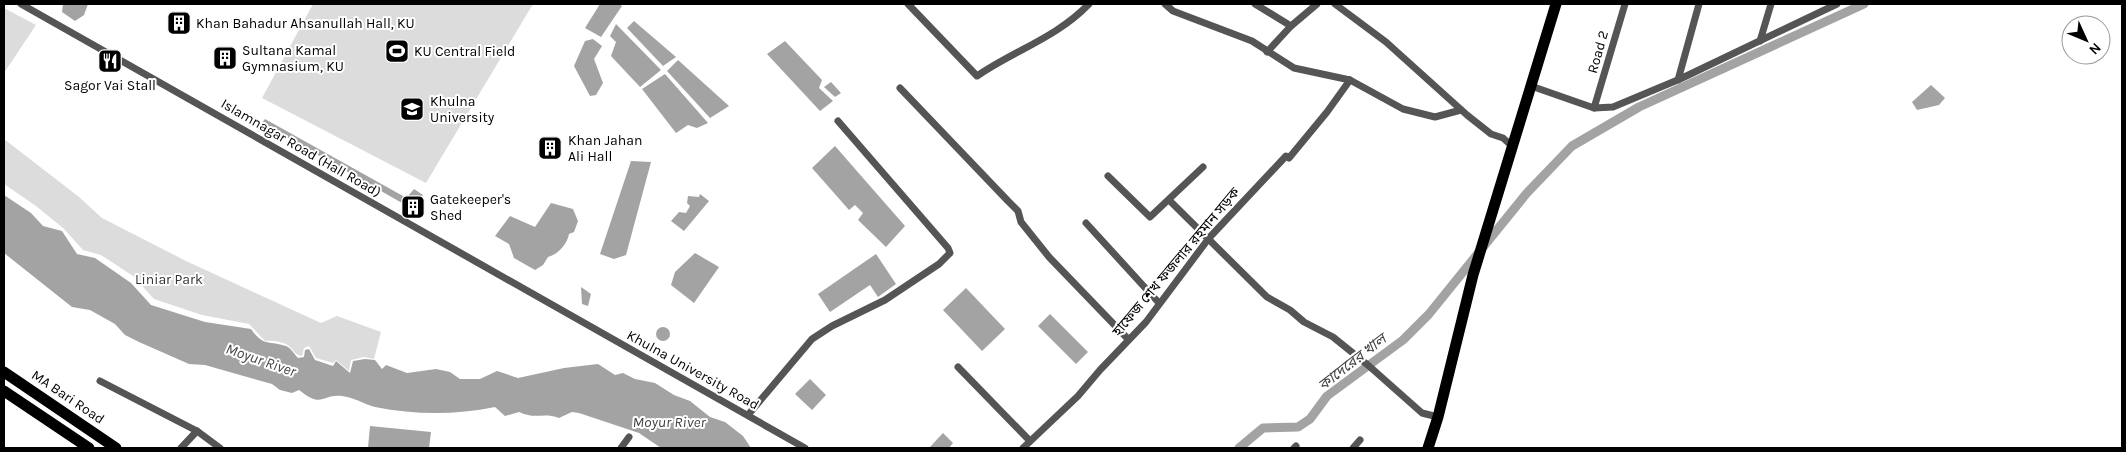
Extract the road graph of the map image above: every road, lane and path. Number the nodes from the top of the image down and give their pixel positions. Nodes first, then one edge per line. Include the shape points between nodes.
1 (20, 4) edge
2 (908, 4) edge
3 (1088, 4) edge
4 (1165, 4) edge
5 (1255, 4) edge
6 (1317, 4) edge
7 (1335, 4) edge
8 (1556, 4) edge
9 (1625, 4) edge
10 (1700, 4) edge
11 (1771, 4) edge
12 (1837, 4) edge
13 (1291, 26) junction
14 (1760, 41) junction
15 (1267, 52) junction
16 (1350, 80) junction
17 (1678, 80) junction
18 (1530, 86) junction
19 (900, 88) dead end
20 (1594, 108) junction
21 (1460, 110) junction
22 (838, 121) dead end
23 (1513, 147) junction
24 (1203, 167) dead end
25 (1108, 176) dead end
26 (1168, 200) junction
27 (1086, 223) dead end
28 (1209, 238) junction
29 (1159, 303) junction
30 (568, 314) joint
31 (1128, 339) junction
32 (958, 367) dead end
33 (4, 372) edge
34 (100, 381) dead end
35 (4, 391) edge
36 (748, 415) junction
37 (1438, 417) junction
38 (197, 431) junction
39 (629, 437) dead end
40 (1360, 440) dead end
41 (1030, 441) junction
42 (89, 448) edge
43 (116, 448) edge
44 (181, 448) edge
45 (220, 448) edge
46 (621, 448) edge
47 (805, 448) edge
48 (1022, 448) edge
49 (1353, 448) edge
50 (1428, 448) edge

1 - 30 street, Islamnagar Road (Hall Road)
2 - 3 street via 977,76 1055,33
4 - 15 street via 1173,11 1252,41
5 - 13 street
6 - 13 street
7 - 21 street via 1386,42
8 - 18 main road
9 - 20 street, Road 2
10 - 17 street
11 - 14 street
12 - 14 street
13 - 15 street
14 - 17 street
15 - 16 street via 1294,68
16 - 21 street via 1403,109 1435,116
16 - 28 street, হাফেজ শেখ ফজলার রহমান সড়ক via 1289,158 1286,156
17 - 20 street via 1613,107
18 - 20 street
18 - 23 main road
19 - 31 street via 1018,212 1021,222 1049,256
21 - 23 street
22 - 36 street via 950,253 885,300 832,326 812,340
23 - 37 main road via 1473,275
24 - 26 street
25 - 26 street via 1150,217
26 - 28 street
27 - 29 street
28 - 29 street, হাফেজ শেখ ফজলার রহমান সড়ক
28 - 37 street via 1267,297 1329,335 1422,413
29 - 31 street, হাফেজ শেখ ফজলার রহমান সড়ক via 1146,322
30 - 36 street, Khulna University Road
31 - 41 street, হাফেজ শেখ ফজলার রহমান সড়ক via 1078,396
32 - 41 street
33 - 43 main road, MA Bari Road
34 - 38 street
35 - 42 main road
36 - 47 street, Khulna University Road
37 - 50 main road
38 - 44 street
38 - 45 street
39 - 46 street
40 - 49 street
41 - 48 street, হাফেজ শেখ ফজলার রহমান সড়ক

